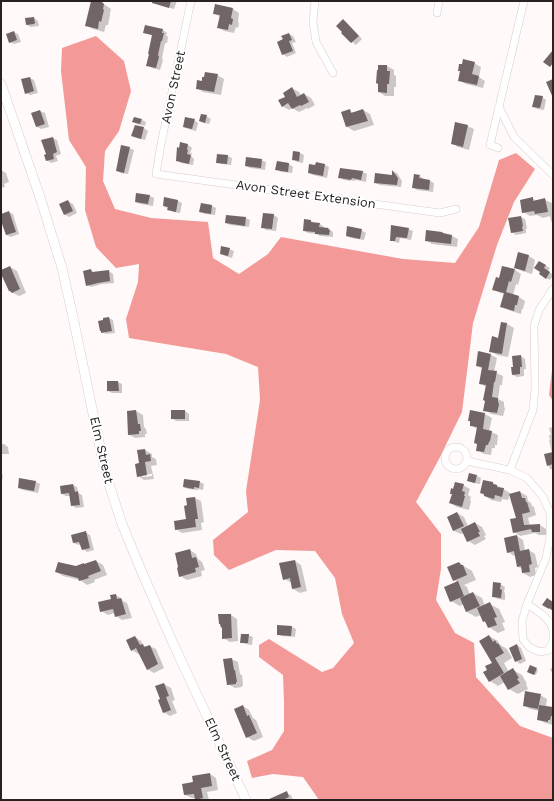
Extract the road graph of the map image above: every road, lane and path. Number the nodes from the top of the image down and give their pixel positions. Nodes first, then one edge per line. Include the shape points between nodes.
1 (191, 1) edge
2 (314, 1) edge
3 (439, 1) edge
4 (524, 1) edge
5 (437, 13) dead end
6 (333, 73) dead end
7 (1, 84) edge
8 (499, 107) junction
9 (498, 148) dead end
10 (156, 174) joint
11 (553, 175) edge
12 (456, 209) dead end
13 (553, 289) edge
14 (467, 461) dead end
15 (510, 470) junction
16 (527, 604) junction
17 (553, 638) edge
18 (553, 641) edge
19 (246, 800) edge

1 - 10 street, Avon Street
2 - 6 street via 313,22 316,42
3 - 5 street
4 - 8 street
7 - 19 street, Elm Street via 62,268 102,457 122,524 169,634
8 - 9 street via 490,145
8 - 11 street via 514,137
10 - 12 street, Avon Street Extension via 440,213
13 - 15 street via 539,310 534,326 533,410
14 - 15 street
15 - 16 street via 527,478 543,497 550,513 550,537 546,558
16 - 17 street via 546,619 552,628
16 - 18 street via 522,621 523,639 529,648 540,652 550,650

